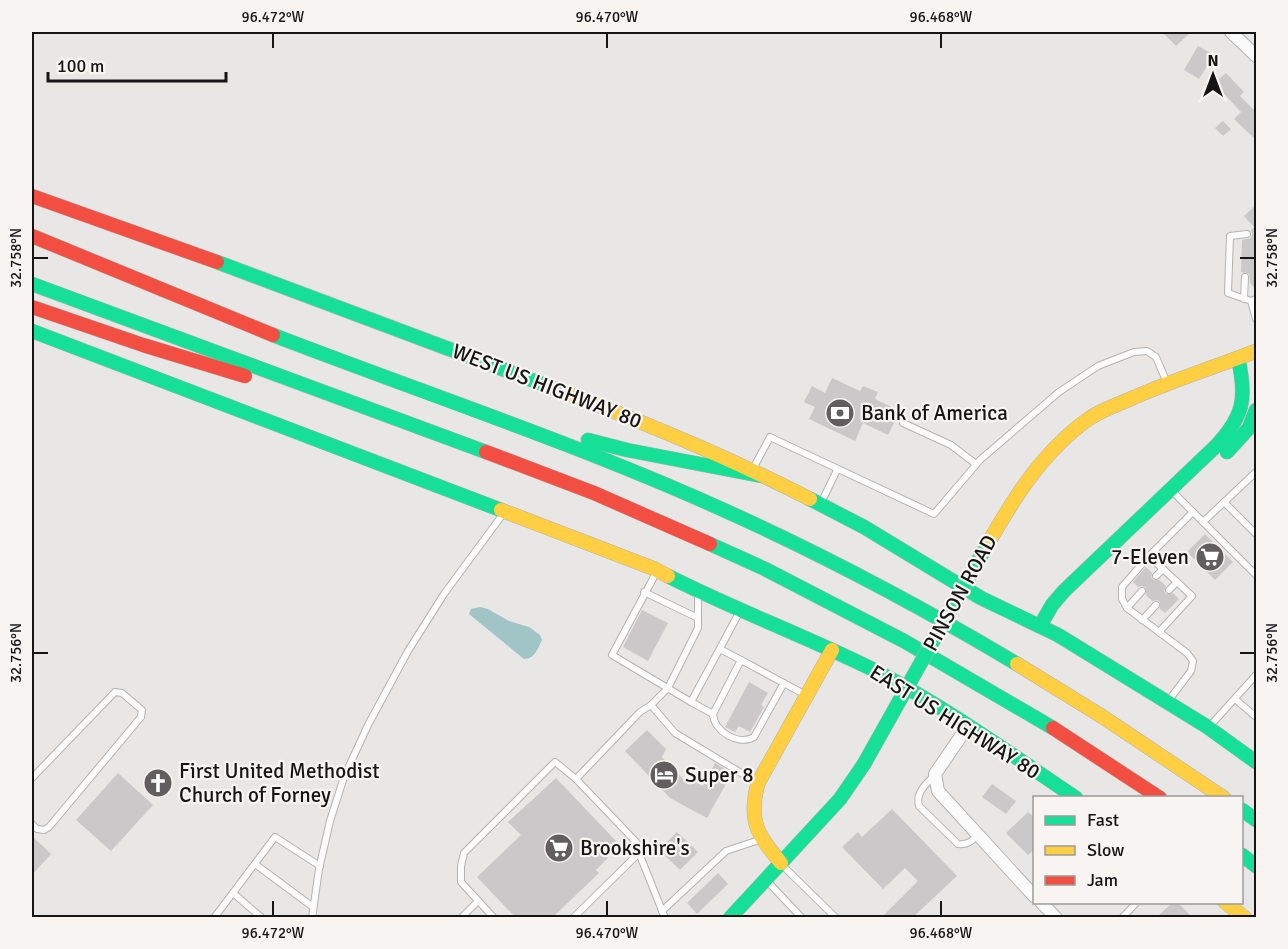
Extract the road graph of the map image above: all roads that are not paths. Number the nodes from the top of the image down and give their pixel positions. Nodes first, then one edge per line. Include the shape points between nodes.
1 (1231, 32) edge
2 (1257, 56) edge
3 (32, 196) edge
4 (1247, 234) dead end
5 (32, 236) edge
6 (1245, 277) dead end
7 (32, 284) edge
8 (1244, 298) junction
9 (1254, 300) edge
10 (32, 307) edge
11 (1257, 319) edge
12 (32, 331) edge
13 (1257, 351) edge
14 (1238, 358) junction
15 (1168, 383) junction
16 (466, 405) junction
17 (1257, 410) edge
18 (903, 423) dead end
19 (424, 428) junction
20 (976, 464) junction
21 (837, 470) junction
22 (1257, 472) edge
23 (758, 473) junction
24 (1171, 489) junction
25 (1224, 502) junction
26 (820, 504) junction
27 (504, 512) junction
28 (1193, 512) junction
29 (1203, 522) junction
30 (1257, 534) edge
31 (1149, 556) junction
32 (1163, 569) junction
33 (657, 570) junction
34 (1257, 575) edge
35 (1156, 576) dead end
36 (1177, 582) junction
37 (698, 590) junction
38 (1169, 590) dead end
39 (1142, 591) dead end
40 (645, 592) junction
41 (1156, 604) dead end
42 (1127, 608) junction
43 (741, 610) junction
44 (698, 618) junction
45 (1142, 620) junction
46 (1040, 626) junction
47 (1159, 632) junction
48 (720, 649) junction
49 (832, 650) junction
50 (741, 660) junction
51 (1257, 675) edge
52 (784, 683) junction
53 (668, 688) junction
54 (807, 695) junction
55 (1235, 699) junction
56 (691, 702) junction
57 (1167, 702) junction
58 (651, 705) junction
59 (713, 714) junction
60 (1257, 717) edge
61 (968, 726) junction
62 (1208, 727) junction
63 (1255, 758) edge
64 (935, 774) junction
65 (32, 778) edge
66 (576, 779) junction
67 (758, 783) junction
68 (1073, 796) edge
69 (1157, 796) edge
70 (1221, 796) edge
71 (1243, 811) edge
72 (1257, 820) edge
73 (32, 824) edge
74 (979, 834) junction
75 (761, 839) junction
76 (639, 853) junction
77 (1243, 856) edge
78 (781, 863) junction
79 (255, 864) junction
80 (320, 866) junction
81 (1257, 866) edge
82 (766, 879) junction
83 (233, 893) junction
84 (1033, 894) edge
85 (478, 900) junction
86 (1042, 904) edge
87 (1136, 904) edge
88 (1226, 904) edge
89 (313, 907) junction
90 (663, 914) edge
91 (731, 917) edge
92 (214, 918) edge
93 (262, 918) edge
94 (312, 918) edge
95 (461, 918) edge
96 (494, 918) edge
97 (573, 918) edge
98 (802, 918) edge
99 (836, 918) edge
100 (1056, 918) edge
101 (1122, 918) edge
102 (1245, 918) edge

1 - 2 street
3 - 23 main road, WEST US HIGHWAY 80 via 622,414
4 - 8 lane via 1230,236 1228,261 1228,293
5 - 16 main road via 222,315
6 - 8 lane
7 - 19 main road
8 - 9 lane
9 - 11 lane
10 - 19 main road via 186,359
12 - 27 main road
13 - 14 main road, PINSON ROAD
14 - 15 main road, PINSON ROAD
14 - 24 main road via 1244,396 1236,421 1224,438
15 - 20 lane via 1156,357 1147,351 1111,360 1059,392
15 - 78 main road, PINSON ROAD, bridge via 1095,415 1031,474 864,764 840,799
16 - 23 main road via 529,420 604,445
16 - 70 main road via 693,497 860,577 1059,689
17 - 24 main road via 1249,428 1208,469
18 - 20 lane via 951,445
19 - 69 main road via 631,508 804,588 960,672
20 - 21 lane via 934,514
21 - 23 lane via 770,437
21 - 26 lane
22 - 25 lane
23 - 26 main road, WEST US HIGHWAY 80
24 - 28 lane
24 - 46 main road via 1064,591
25 - 29 lane
25 - 30 lane
26 - 46 main road, WEST US HIGHWAY 80 via 981,598
27 - 33 main road
27 - 80 lane via 444,594 368,725 344,777
28 - 29 lane
28 - 31 lane
29 - 34 lane
31 - 32 lane
31 - 42 lane via 1122,587
32 - 35 lane
32 - 36 lane
33 - 37 main road
33 - 40 lane
36 - 38 lane
36 - 47 lane via 1192,596
37 - 43 main road
37 - 44 lane
39 - 42 lane
40 - 44 lane
40 - 53 lane via 612,655
41 - 45 lane
42 - 45 lane
43 - 48 lane
43 - 49 main road
44 - 53 lane via 698,628
45 - 47 lane
46 - 57 main road
47 - 57 lane via 1193,661 1191,671
48 - 50 lane
48 - 56 lane
49 - 54 main road
49 - 61 main road, EAST US HIGHWAY 80 via 883,675
50 - 52 lane
50 - 59 lane
51 - 55 lane
52 - 54 lane
52 - 59 lane via 749,740 742,741 718,728
53 - 56 lane
53 - 58 lane
54 - 67 main road
55 - 60 lane
55 - 62 lane
56 - 59 lane
57 - 62 main road
58 - 66 lane
58 - 67 lane via 675,733
61 - 64 street
61 - 68 main road, EAST US HIGHWAY 80
62 - 63 main road
64 - 74 street via 938,791
64 - 74 lane via 919,793 919,806 958,844 965,845
65 - 73 lane via 115,692 122,693 142,710 141,717 49,827 37,829
66 - 76 lane via 638,844
66 - 85 lane via 555,762 464,854 460,882
67 - 75 main road via 752,811 755,832
71 - 72 main road
74 - 84 street
75 - 78 main road
75 - 90 lane via 726,851
76 - 90 lane
76 - 97 lane
77 - 81 main road
78 - 82 main road, PINSON ROAD
78 - 99 lane
79 - 80 lane via 275,837
79 - 83 lane
79 - 89 lane
80 - 89 lane
82 - 91 main road, PINSON ROAD
82 - 98 lane
83 - 92 lane
83 - 93 lane
85 - 95 lane
85 - 96 lane
86 - 100 street
87 - 101 lane
88 - 102 main road
89 - 94 lane

